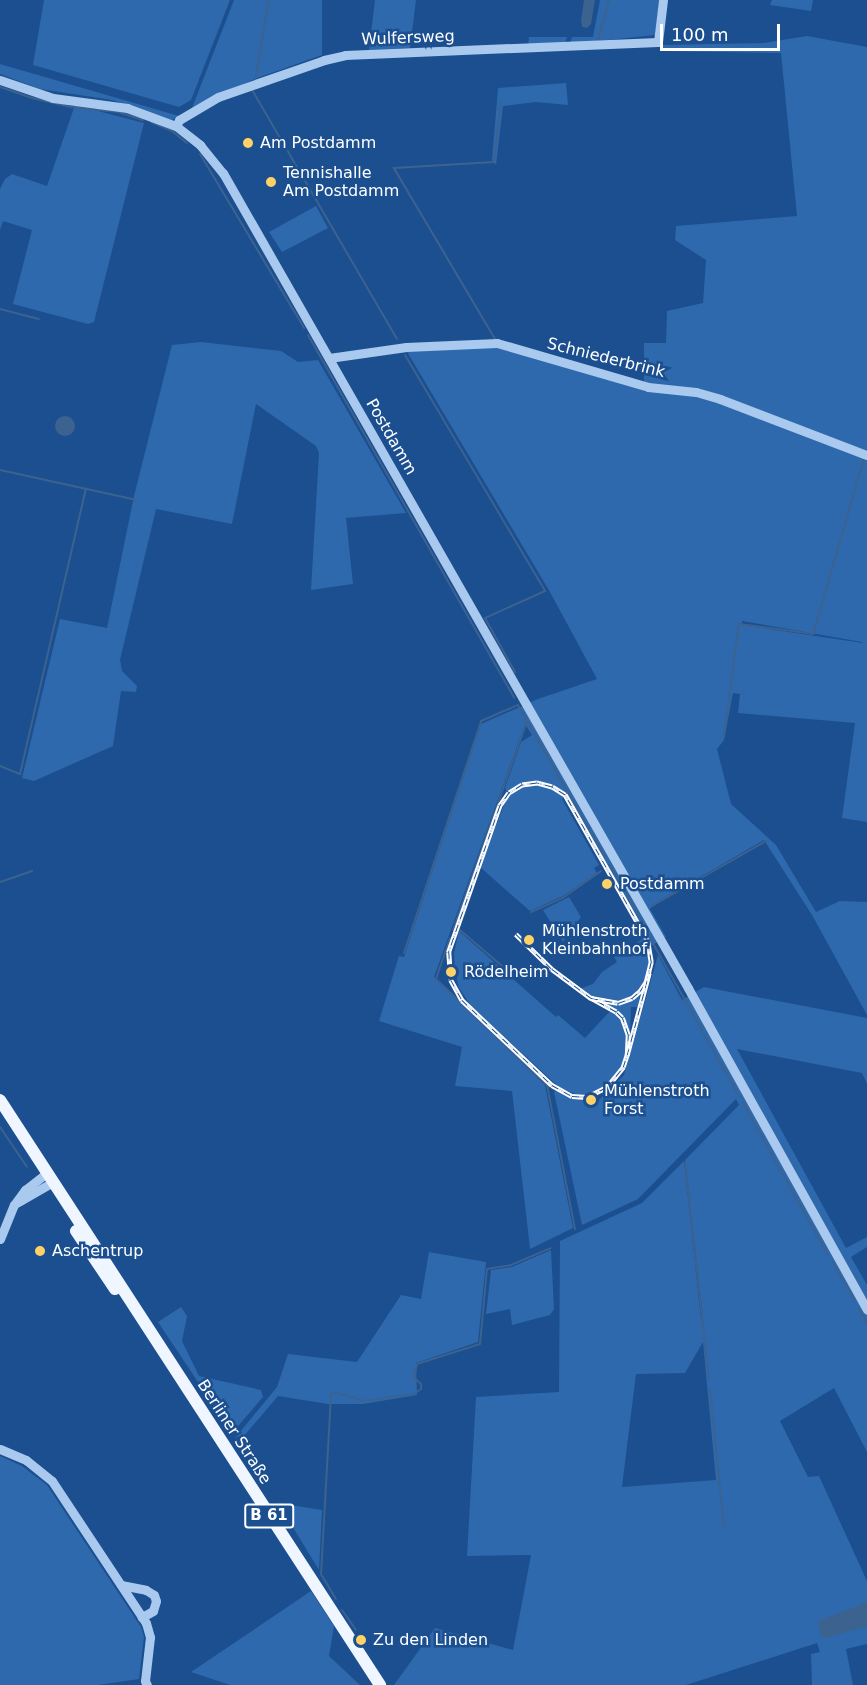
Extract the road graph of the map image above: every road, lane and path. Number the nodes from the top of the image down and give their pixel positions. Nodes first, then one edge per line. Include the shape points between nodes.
1 (663, 0) edge
2 (0, 80) edge
3 (176, 126) junction
4 (329, 358) junction
5 (867, 455) edge
6 (0, 1100) edge
7 (0, 1113) edge
8 (47, 1179) junction
9 (0, 1239) edge
10 (867, 1309) edge
11 (0, 1449) edge
12 (121, 1586) junction
13 (142, 1617) junction
14 (147, 1685) edge
15 (380, 1685) edge

1 - 3 street, Wulfersweg via 658,42 345,55 218,97 179,120
2 - 3 street, Postdamm via 53,98 127,108
3 - 4 street, Postdamm via 224,172
4 - 5 street, Schniederbrink via 406,347 497,344 648,387 720,399
4 - 10 street, Postdamm
6 - 8 main road, Berliner Straße / B 61
7 - 8 main road, Berliner Straße / B 61
8 - 9 street via 14,1205
8 - 15 main road, Berliner Straße / B 61
11 - 12 street via 26,1460 52,1481
12 - 13 street
12 - 13 street via 154,1595 153,1611
13 - 14 street via 150,1637

